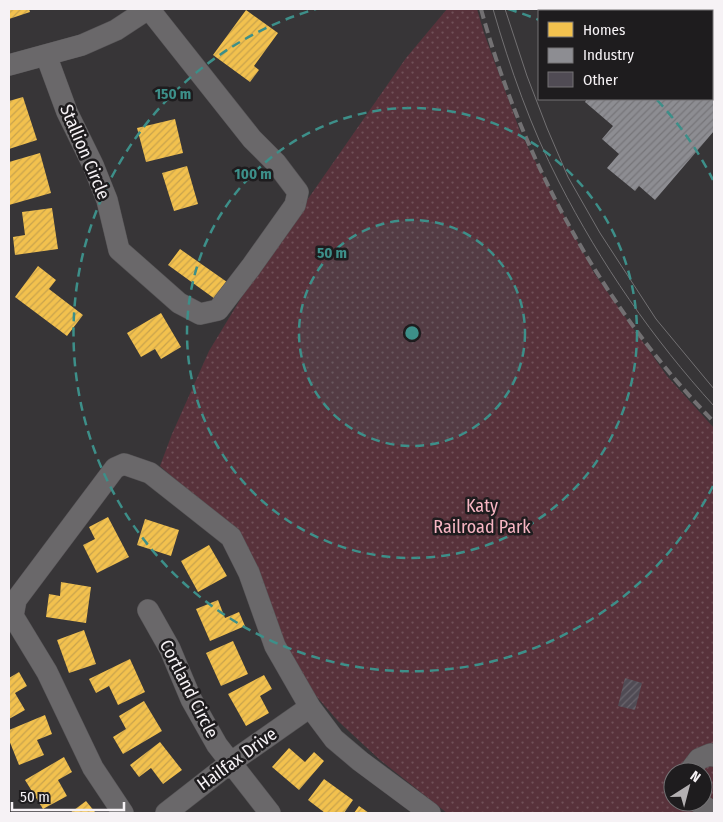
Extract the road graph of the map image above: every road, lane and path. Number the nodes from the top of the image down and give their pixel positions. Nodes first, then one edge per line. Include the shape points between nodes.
1 (149, 9) edge
2 (46, 55) junction
3 (9, 65) edge
4 (148, 610) dead end
5 (310, 707) junction
6 (714, 756) edge
7 (694, 762) edge
8 (230, 763) junction
9 (123, 813) edge
10 (166, 813) edge
11 (270, 813) edge
12 (430, 813) edge

1 - 2 street via 116,30 82,45
1 - 2 street, Stallion Circle via 298,192 295,205 218,310 200,314 179,303 119,250 107,200 67,112
2 - 3 street
4 - 8 street, Cortland Circle via 170,649 191,699 216,745
5 - 8 street, Hailfax Drive
5 - 9 street via 275,646 249,573 231,538 150,473 124,464 115,468 16,600 13,616 47,672 93,768
5 - 12 street via 334,739
6 - 7 street via 711,754
8 - 10 street, Hailfax Drive
8 - 11 street, Cortland Circle

